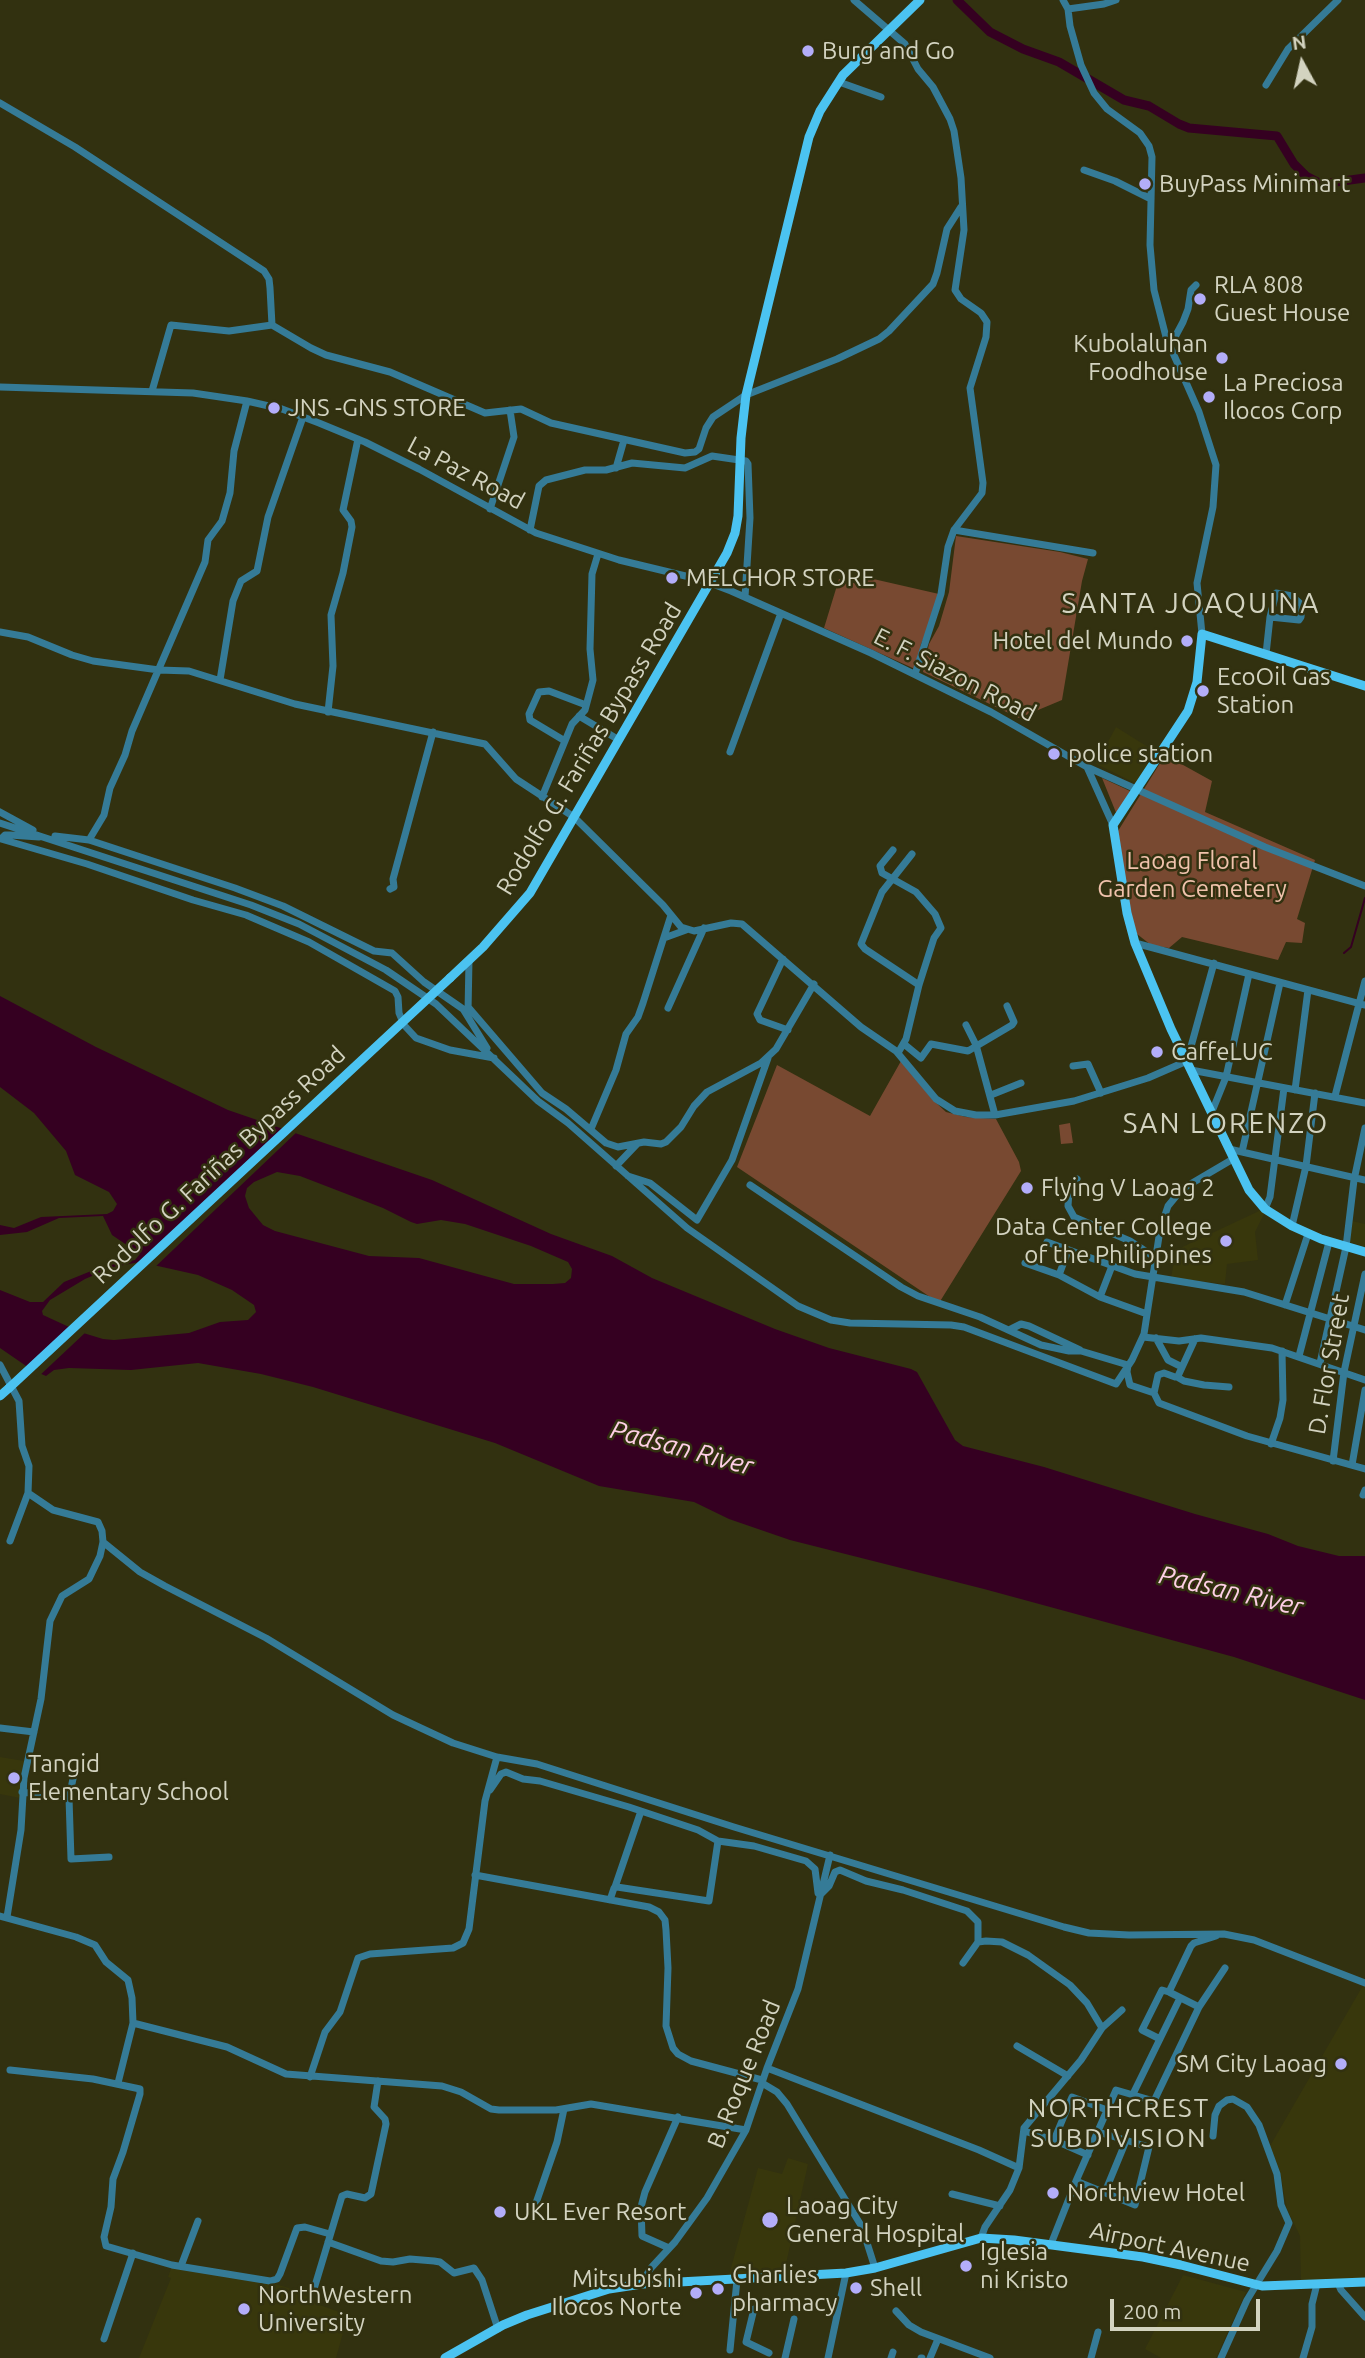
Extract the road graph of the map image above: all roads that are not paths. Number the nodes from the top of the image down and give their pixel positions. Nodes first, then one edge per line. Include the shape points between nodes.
1 (854, 0) edge
2 (920, 0) edge
3 (1063, 0) edge
4 (1116, 0) edge
5 (1338, 0) edge
6 (1068, 9) junction
7 (889, 29) junction
8 (839, 82) junction
9 (1266, 86) dead end
10 (881, 97) dead end
11 (0, 103) edge
12 (1084, 170) dead end
13 (1151, 199) junction
14 (961, 207) junction
15 (1196, 285) dead end
16 (272, 325) junction
17 (1168, 341) junction
18 (0, 387) edge
19 (152, 391) junction
20 (746, 396) junction
21 (247, 401) junction
22 (510, 410) junction
23 (303, 417) junction
24 (358, 439) junction
25 (624, 439) junction
26 (740, 461) junction
27 (616, 468) junction
28 (490, 509) junction
29 (530, 530) junction
30 (954, 530) junction
31 (1093, 553) dead end
32 (598, 554) junction
33 (711, 583) junction
34 (745, 597) junction
35 (781, 613) junction
36 (1269, 617) junction
37 (0, 632) edge
38 (1202, 634) junction
39 (1266, 654) junction
40 (159, 670) junction
41 (915, 674) junction
42 (220, 680) junction
43 (1365, 686) edge
44 (586, 705) junction
45 (328, 712) junction
46 (579, 716) junction
47 (433, 732) junction
48 (619, 740) junction
49 (565, 741) junction
50 (730, 752) dead end
51 (1087, 767) junction
52 (1137, 789) junction
53 (542, 797) junction
54 (1, 812) edge
55 (575, 817) junction
56 (0, 823) edge
57 (1113, 825) junction
58 (47, 836) junction
59 (89, 841) junction
60 (893, 850) dead end
61 (912, 855) dead end
62 (892, 881) junction
63 (1365, 886) edge
64 (390, 889) dead end
65 (671, 915) junction
66 (704, 928) junction
67 (686, 930) junction
68 (664, 938) junction
69 (1135, 943) junction
70 (783, 959) junction
71 (469, 960) junction
72 (1213, 963) junction
73 (1249, 974) junction
74 (1365, 981) edge
75 (1280, 983) junction
76 (814, 984) junction
77 (919, 985) junction
78 (1308, 990) junction
79 (1362, 1004) edge
80 (1007, 1006) dead end
81 (668, 1008) dead end
82 (468, 1012) junction
83 (966, 1025) dead end
84 (788, 1030) junction
85 (904, 1044) junction
86 (976, 1045) junction
87 (898, 1053) junction
88 (769, 1056) junction
89 (494, 1058) junction
90 (1189, 1065) junction
91 (1073, 1066) dead end
92 (1226, 1077) junction
93 (1021, 1083) dead end
94 (1256, 1083) junction
95 (1284, 1088) junction
96 (1296, 1090) junction
97 (1101, 1093) junction
98 (1315, 1093) junction
99 (991, 1095) junction
100 (1335, 1096) junction
101 (1365, 1103) edge
102 (1211, 1114) junction
103 (995, 1115) junction
104 (1365, 1128) edge
105 (591, 1129) junction
106 (638, 1143) junction
107 (1228, 1149) junction
108 (1242, 1152) junction
109 (1233, 1159) junction
110 (1275, 1160) junction
111 (616, 1166) junction
112 (1306, 1166) junction
113 (628, 1176) junction
114 (1354, 1178) junction
115 (1077, 1179) dead end
116 (1365, 1180) edge
117 (750, 1185) dead end
118 (1265, 1209) junction
119 (1292, 1226) junction
120 (1308, 1234) junction
121 (1047, 1242) dead end
122 (1329, 1242) junction
123 (1346, 1247) junction
124 (1068, 1251) junction
125 (1365, 1252) edge
126 (1156, 1258) junction
127 (1025, 1263) dead end
128 (1112, 1266) junction
129 (1365, 1274) edge
130 (1059, 1275) junction
131 (1153, 1278) junction
132 (1100, 1297) junction
133 (1285, 1305) junction
134 (1310, 1313) junction
135 (1147, 1314) junction
136 (1331, 1319) junction
137 (1353, 1326) junction
138 (1009, 1329) junction
139 (1365, 1330) edge
140 (1143, 1337) junction
141 (1156, 1338) junction
142 (1195, 1339) junction
143 (1282, 1350) junction
144 (1081, 1351) junction
145 (1299, 1356) junction
146 (1320, 1363) junction
147 (0, 1365) edge
148 (1128, 1365) junction
149 (1182, 1367) junction
150 (1344, 1372) junction
151 (1177, 1377) junction
152 (1365, 1380) edge
153 (1229, 1387) dead end
154 (1365, 1390) edge
155 (1154, 1393) junction
156 (0, 1396) edge
157 (1271, 1444) junction
158 (1333, 1461) junction
159 (1352, 1465) junction
160 (1365, 1469) edge
161 (28, 1493) junction
162 (10, 1541) dead end
163 (103, 1542) junction
164 (0, 1728) edge
165 (34, 1732) junction
166 (497, 1757) junction
167 (74, 1774) dead end
168 (22, 1792) junction
169 (489, 1792) junction
170 (69, 1798) junction
171 (641, 1811) junction
172 (718, 1841) junction
173 (830, 1855) junction
174 (109, 1857) dead end
175 (475, 1875) junction
176 (615, 1887) junction
177 (819, 1896) junction
178 (610, 1900) junction
179 (3, 1916) edge
180 (1224, 1934) junction
181 (978, 1942) junction
182 (963, 1963) dead end
183 (1225, 1968) dead end
184 (1365, 1983) edge
185 (1169, 1992) junction
186 (1180, 1998) junction
187 (1199, 2007) junction
188 (1122, 2010) dead end
189 (133, 2023) junction
190 (1102, 2028) junction
191 (1158, 2038) junction
192 (1017, 2046) dead end
193 (766, 2068) junction
194 (10, 2070) dead end
195 (1068, 2076) junction
196 (310, 2077) junction
197 (378, 2081) junction
198 (762, 2082) junction
199 (118, 2083) junction
200 (1133, 2094) junction
201 (564, 2109) junction
202 (1107, 2110) junction
203 (678, 2118) junction
204 (746, 2130) junction
205 (1024, 2130) junction
206 (1098, 2132) junction
207 (1213, 2136) dead end
208 (1054, 2140) junction
209 (1126, 2141) junction
210 (1088, 2155) junction
211 (1019, 2168) junction
212 (1076, 2182) junction
213 (1105, 2192) junction
214 (952, 2194) dead end
215 (535, 2206) dead end
216 (1000, 2206) junction
217 (198, 2221) dead end
218 (329, 2238) junction
219 (981, 2238) junction
220 (1051, 2244) junction
221 (669, 2248) junction
222 (133, 2253) junction
223 (181, 2266) junction
224 (875, 2268) junction
225 (846, 2273) junction
226 (737, 2280) junction
227 (1365, 2282) edge
228 (1338, 2283) junction
229 (642, 2284) junction
230 (1317, 2284) junction
231 (1256, 2285) junction
232 (314, 2288) dead end
233 (754, 2309) dead end
234 (896, 2311) dead end
235 (1365, 2316) edge
236 (794, 2319) dead end
237 (498, 2329) junction
238 (1098, 2332) dead end
239 (104, 2339) dead end
240 (938, 2339) junction
241 (730, 2350) dead end
242 (769, 2356) edge
243 (445, 2358) edge
244 (785, 2358) edge
245 (828, 2358) edge
246 (930, 2358) edge
247 (990, 2358) edge
248 (1091, 2358) edge
249 (1221, 2358) edge
250 (1303, 2358) edge

1 - 7 street
2 - 7 main road, Rodolfo G. Fariñas Bypass Road
3 - 6 street
4 - 6 street
5 - 9 street via 1288,49
6 - 13 street via 1081,65 1094,93 1149,146
7 - 8 main road, Rodolfo G. Fariñas Bypass Road
7 - 14 street via 905,44 950,119 961,178
8 - 10 street
8 - 20 main road, Rodolfo G. Fariñas Bypass Road via 809,137
11 - 16 street via 264,271
12 - 13 street
13 - 17 street via 1152,274
14 - 20 street via 947,229 933,284 890,331 837,359
14 - 30 street via 963,239 955,290 984,315 987,329 971,388 982,494
15 - 17 street via 1183,322
16 - 19 street via 229,331 171,325
16 - 22 street via 326,355 390,372 485,413
17 - 38 street via 1216,465 1213,507 1197,583
18 - 19 street, La Paz Road
19 - 21 street, La Paz Road
20 - 25 street via 713,417 695,452
20 - 26 main road, Rodolfo G. Fariñas Bypass Road
21 - 23 street, La Paz Road
21 - 40 street via 225,515 210,536 205,562
22 - 25 street
22 - 28 street via 514,437
23 - 24 street, La Paz Road
23 - 42 street via 268,517 258,569 241,582 233,601
24 - 28 street, La Paz Road
24 - 45 street via 343,510 352,527 331,615 333,666
25 - 27 street
26 - 27 street via 712,456 685,468 638,463
26 - 33 main road, Rodolfo G. Fariñas Bypass Road via 735,533
26 - 34 street via 748,463 749,484
27 - 29 street via 544,481
28 - 29 street, La Paz Road
29 - 32 street, La Paz Road
30 - 31 street
30 - 41 street via 938,605
32 - 33 street, La Paz Road
32 - 44 street via 592,574 594,675
33 - 34 street, La Paz Road
33 - 48 main road, Rodolfo G. Fariñas Bypass Road
34 - 35 street, E. F. Siazon Road
35 - 41 street, E. F. Siazon Road
35 - 50 street
36 - 36 street via 1299,620 1302,605 1292,596 1276,593
36 - 39 street
37 - 40 street via 28,637 93,661
38 - 39 main road
38 - 52 main road via 1197,682 1188,711
39 - 43 main road
40 - 42 street via 189,671
40 - 59 street via 110,788 104,815
41 - 51 street, E. F. Siazon Road
42 - 45 street
44 - 46 street
44 - 49 street via 549,691 539,692 530,720
45 - 47 street
46 - 48 street
46 - 49 street
47 - 53 street via 488,746 516,779
47 - 64 street
48 - 55 main road, Rodolfo G. Fariñas Bypass Road
49 - 53 street
51 - 52 street, E. F. Siazon Road
51 - 57 street
52 - 57 main road
52 - 63 street, E. F. Siazon Road
53 - 55 street
54 - 58 street
55 - 65 street
55 - 71 main road, Rodolfo G. Fariñas Bypass Road via 530,893
56 - 58 street
57 - 69 main road
58 - 59 street
58 - 89 street via 299,924 386,970 436,1004
58 - 89 street via 5,835 1,839 246,915 309,942 395,991 404,1025 416,1038
59 - 82 street via 259,897 374,951 392,953
60 - 62 street via 880,866 881,873
61 - 62 street
62 - 77 street via 915,892 941,924
62 - 77 street via 882,892 861,944
65 - 67 street
65 - 68 street
66 - 67 street
66 - 70 street via 740,923
66 - 81 street
67 - 68 street
68 - 105 street via 643,1003 626,1034 617,1070
69 - 72 street
69 - 90 main road
70 - 76 street
70 - 84 street via 757,1014 760,1020
71 - 82 street
71 - 156 main road, Rodolfo G. Fariñas Bypass Road, bridge
72 - 73 street
72 - 90 street
73 - 75 street
73 - 92 street
74 - 79 street
75 - 78 street
75 - 94 street
76 - 84 street
76 - 87 street
77 - 85 street
78 - 79 street
78 - 96 street
79 - 100 street
80 - 86 street via 1012,1025
82 - 89 street
82 - 105 street via 542,1093
83 - 86 street
84 - 88 street
85 - 86 street via 920,1058 931,1044 962,1052
85 - 87 street
86 - 99 street
87 - 103 street via 943,1105 966,1114
88 - 106 street via 707,1092 666,1142
88 - 113 street via 732,1160 697,1220 650,1183
89 - 111 street
90 - 92 street
90 - 97 street
90 - 102 main road
91 - 97 street via 1088,1064
92 - 94 street
92 - 102 street
93 - 99 street
94 - 95 street
94 - 108 street
95 - 96 street
95 - 110 street
96 - 98 street
97 - 103 street
98 - 100 street
98 - 112 street
99 - 103 street
100 - 101 street
102 - 107 main road
104 - 114 street
105 - 106 street via 611,1146
106 - 111 street
107 - 108 street
107 - 109 main road
108 - 110 street
109 - 118 main road
109 - 126 street via 1182,1189 1168,1206
110 - 112 street
110 - 118 street
111 - 113 street
112 - 114 street
112 - 119 street
113 - 148 street via 696,1235 809,1312 850,1323 964,1327 1116,1384
114 - 116 street
114 - 123 street
115 - 126 street via 1069,1191 1068,1206 1074,1217 1130,1241
117 - 138 street via 901,1287
118 - 119 main road
119 - 120 main road
120 - 122 main road
120 - 133 street
121 - 124 street
122 - 123 main road
122 - 134 street
123 - 125 main road
123 - 136 street
124 - 128 street
124 - 130 street
126 - 131 street
127 - 130 street
128 - 131 street
128 - 132 street
129 - 137 street, D. Flor Street
130 - 132 street
131 - 133 street via 1237,1290
131 - 135 street
132 - 135 street
133 - 134 street
134 - 136 street
134 - 145 street
135 - 140 street
136 - 137 street
136 - 146 street
137 - 139 street
137 - 150 street, D. Flor Street
138 - 144 street via 1041,1345
138 - 144 street via 1029,1326
140 - 141 street
140 - 148 street
141 - 142 street
141 - 149 street via 1168,1360
142 - 143 street
142 - 149 street
143 - 145 street
143 - 157 street via 1283,1399
144 - 148 street
145 - 146 street
146 - 150 street
147 - 161 street via 19,1401 22,1446 29,1466
148 - 155 street via 1130,1385
149 - 151 street
150 - 152 street
150 - 158 street, D. Flor Street
151 - 153 street
151 - 155 street via 1159,1374
154 - 159 street
155 - 157 street via 1159,1403
157 - 158 street
158 - 159 street
159 - 160 street
161 - 162 street
161 - 163 street via 53,1510 97,1522
163 - 165 street via 89,1579 62,1597 50,1621
163 - 166 street via 140,1572 276,1643 393,1715
164 - 165 street
165 - 168 street
166 - 169 street
166 - 173 street via 537,1763
167 - 170 street
168 - 170 street
168 - 179 street via 21,1830
169 - 171 street via 506,1772
169 - 175 street
170 - 174 street via 71,1858
171 - 172 street
171 - 176 street
172 - 176 street via 709,1901
172 - 177 street via 811,1863
173 - 177 street, B. Roque Road
173 - 180 street via 1089,1933
175 - 178 street
175 - 196 street via 463,1943 453,1948 370,1954 356,1960 340,2012 325,2032
176 - 178 street
177 - 181 street via 840,1870 967,1911 978,1922
177 - 193 street, B. Roque Road via 798,1989
178 - 198 street via 655,1909 665,1920 666,2025 678,2054
179 - 189 street via 95,1945 106,1962 128,1980
180 - 184 street via 1254,1940
180 - 185 street via 1191,1946
181 - 182 street
181 - 190 street via 1002,1942 1051,1969 1087,2003
183 - 187 street
185 - 186 street
185 - 191 street via 1162,1990 1142,2030
186 - 187 street
186 - 191 street
187 - 200 street via 1154,2101
188 - 190 street
189 - 196 street via 227,2047 274,2070
189 - 199 street
190 - 195 street
191 - 200 street
192 - 195 street
193 - 198 street, B. Roque Road
193 - 211 street
194 - 199 street
195 - 205 street
196 - 197 street
197 - 201 street via 442,2086 491,2109
197 - 218 street via 374,2107 386,2124 371,2194 365,2198 342,2196
198 - 204 street, B. Roque Road
198 - 224 street via 787,2104 862,2227
199 - 222 street via 137,2088 141,2094 113,2179 104,2241 106,2246
200 - 202 street via 1116,2090
201 - 203 street via 591,2104
201 - 215 street
202 - 206 street
202 - 208 street via 1072,2097
203 - 204 street
203 - 221 street via 642,2207 642,2236
204 - 221 street, B. Roque Road via 714,2187
205 - 208 street
205 - 211 street
206 - 209 street
206 - 210 street
207 - 231 street via 1219,2106 1230,2099 1241,2102 1259,2125 1278,2174 1281,2205 1289,2223
208 - 210 street
209 - 213 street
209 - 213 street via 1149,2147 1135,2205
210 - 212 street
211 - 216 street
212 - 213 street
212 - 220 street
214 - 216 street
216 - 219 street
217 - 223 street
218 - 223 street via 297,2228 274,2280
218 - 232 street
218 - 237 street via 381,2261 434,2261 454,2273 474,2268
219 - 220 main road, Airport Avenue
219 - 224 main road, Airport Avenue
220 - 231 main road, Airport Avenue via 1171,2263
221 - 229 street, B. Roque Road
222 - 223 street
222 - 239 street
224 - 225 main road, Airport Avenue
225 - 226 main road, Airport Avenue
225 - 245 street
226 - 229 main road, Airport Avenue
226 - 241 street
227 - 228 main road, Airport Avenue
228 - 230 main road, Airport Avenue
228 - 235 street
229 - 237 main road, Airport Avenue via 573,2298
230 - 231 main road, Airport Avenue
230 - 250 street
231 - 249 street
233 - 242 street via 746,2342
234 - 240 street via 909,2325
236 - 244 street
237 - 243 main road, Airport Avenue
238 - 248 street
240 - 246 street
240 - 247 street
242 - 244 street

